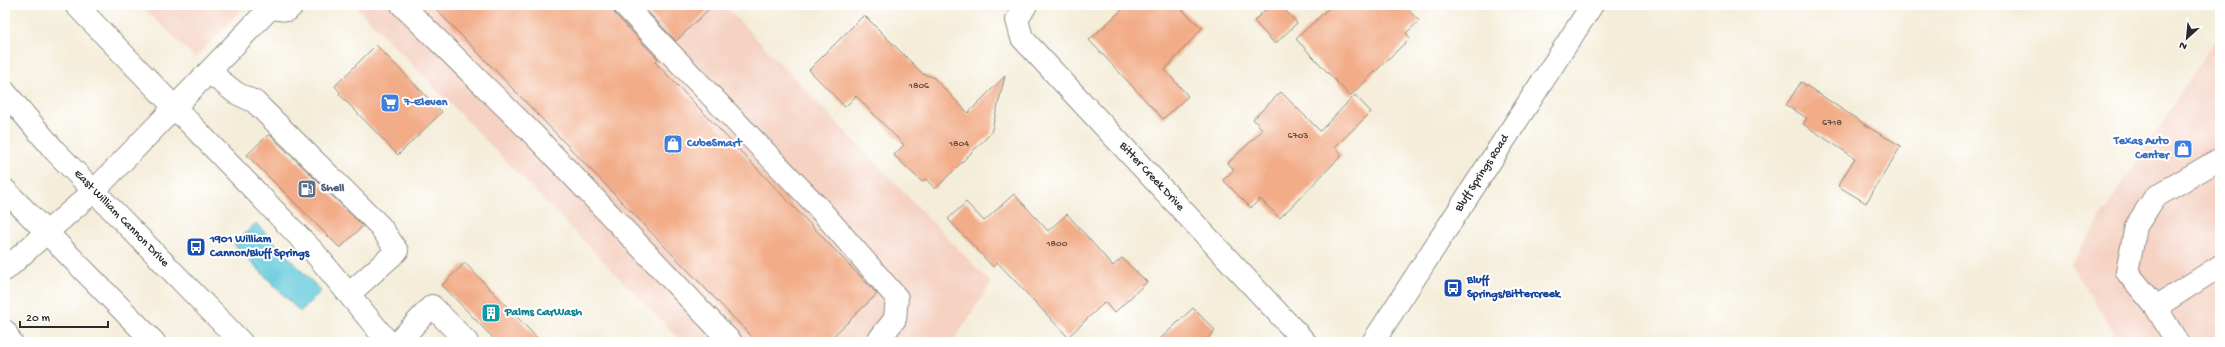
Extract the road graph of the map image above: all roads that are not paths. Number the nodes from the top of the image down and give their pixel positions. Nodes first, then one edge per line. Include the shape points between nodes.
1 (76, 5) edge
2 (293, 5) edge
3 (402, 5) edge
4 (624, 5) edge
5 (1026, 5) edge
6 (1592, 5) edge
7 (270, 7) edge
8 (209, 72) junction
9 (5, 92) edge
10 (174, 107) junction
11 (2220, 159) edge
12 (5, 190) edge
13 (94, 191) junction
14 (47, 232) junction
15 (2220, 266) edge
16 (5, 270) edge
17 (349, 294) junction
18 (2156, 307) junction
19 (5, 331) edge
20 (11, 342) edge
21 (154, 342) edge
22 (241, 342) edge
23 (388, 342) edge
24 (398, 342) edge
25 (467, 342) edge
26 (731, 342) edge
27 (877, 342) edge
28 (1305, 342) edge
29 (1373, 342) edge
30 (2177, 342) edge

1 - 10 street
2 - 7 street via 288,10
3 - 26 street via 534,136
4 - 27 street via 816,205 897,298 895,319
5 - 28 street, Bitter Creek Drive via 1017,20 1022,38
6 - 29 street, Bluff Springs Road
7 - 8 street
8 - 10 street
8 - 17 street via 236,93 255,102 380,226 397,251
9 - 13 street, East William Cannon Drive via 55,151
10 - 13 street
10 - 17 street via 314,252
11 - 18 street via 2155,197 2136,226 2126,272
12 - 14 street
13 - 14 street
13 - 22 street, East William Cannon Drive
14 - 16 street
14 - 21 street
15 - 18 street
17 - 23 street
18 - 30 street
19 - 20 street
24 - 25 street via 432,306

